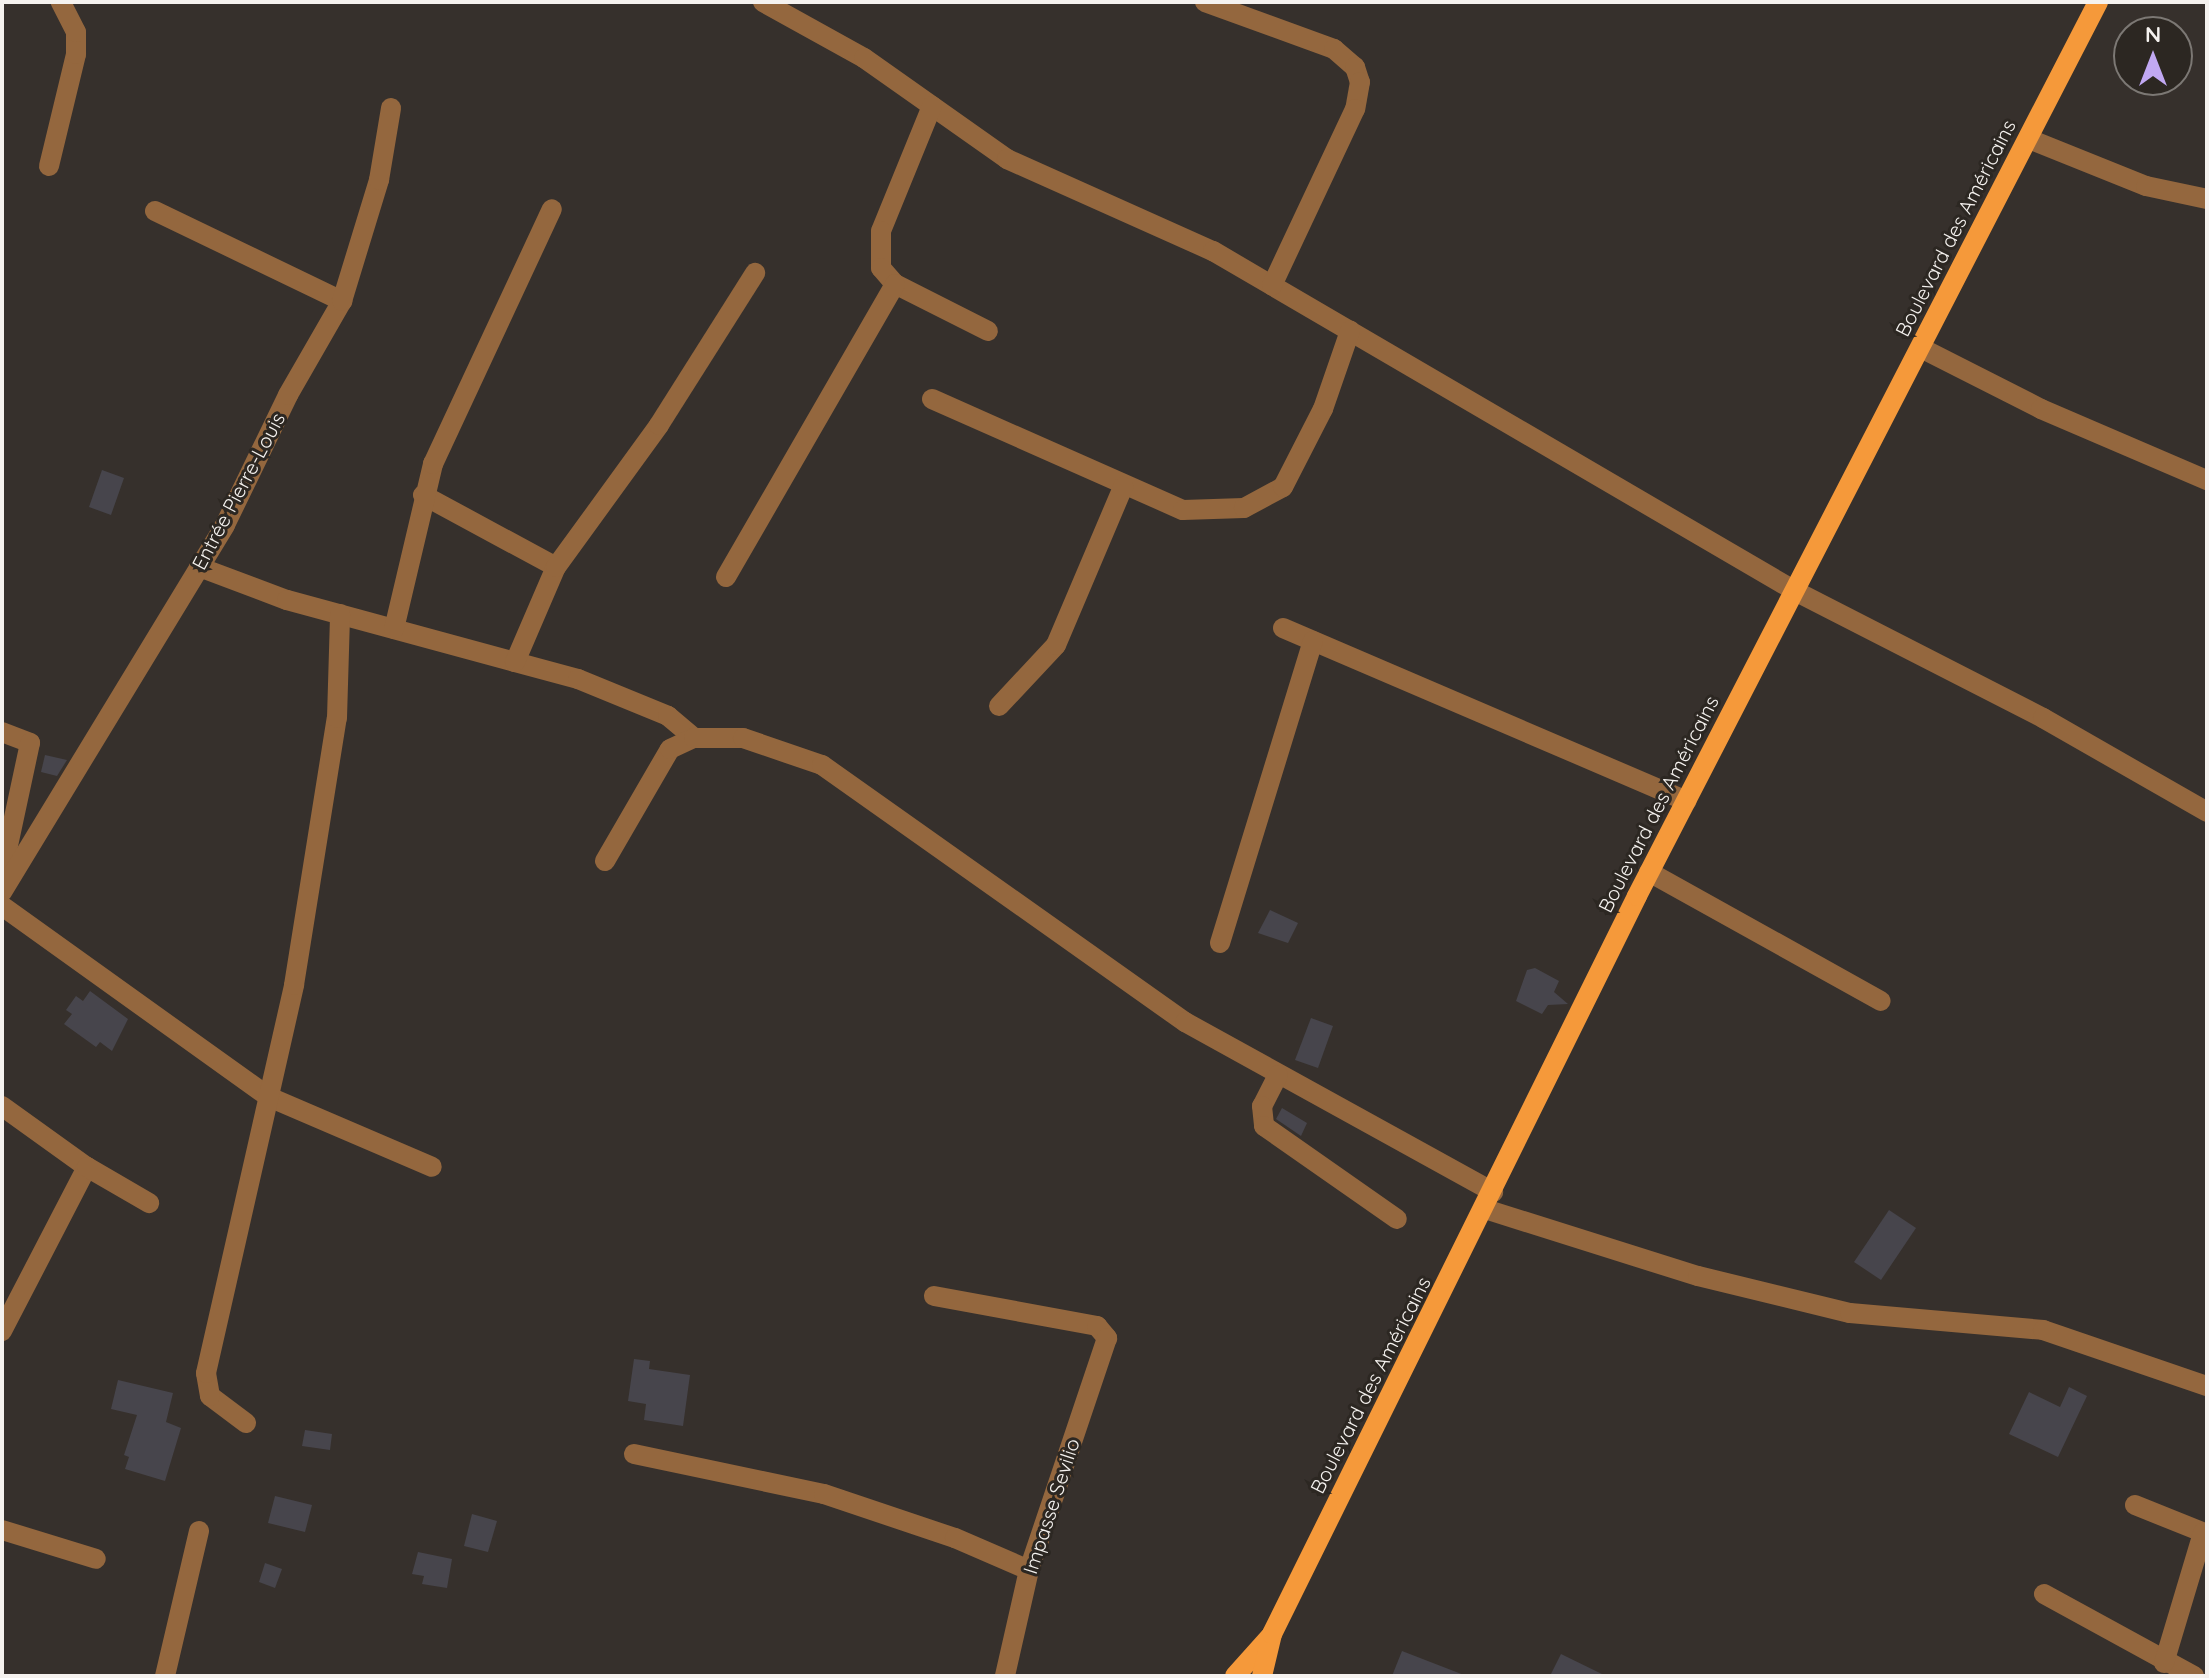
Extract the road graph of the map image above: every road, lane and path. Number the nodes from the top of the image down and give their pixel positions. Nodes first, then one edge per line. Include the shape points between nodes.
1 (61, 2) edge
2 (763, 2) edge
3 (1205, 2) edge
4 (2098, 2) edge
5 (932, 106) junction
6 (391, 108) dead end
7 (2029, 139) junction
8 (49, 166) dead end
9 (2207, 199) edge
10 (552, 209) dead end
11 (155, 211) dead end
12 (755, 273) dead end
13 (895, 284) junction
14 (1272, 285) junction
15 (342, 301) junction
16 (988, 331) dead end
17 (1350, 331) junction
18 (1921, 348) junction
19 (932, 399) dead end
20 (2207, 480) edge
21 (1123, 487) junction
22 (423, 495) junction
23 (199, 567) junction
24 (556, 567) junction
25 (726, 577) dead end
26 (1795, 591) junction
27 (340, 614) junction
28 (1283, 628) dead end
29 (394, 629) junction
30 (1313, 641) junction
31 (515, 662) junction
32 (999, 706) dead end
33 (2, 732) edge
34 (694, 738) junction
35 (1686, 801) junction
36 (2207, 812) edge
37 (605, 861) dead end
38 (1649, 872) junction
39 (2, 874) edge
40 (2, 892) edge
41 (2, 906) edge
42 (1220, 943) dead end
43 (1881, 1001) dead end
44 (1278, 1075) junction
45 (269, 1097) junction
46 (2, 1106) edge
47 (87, 1167) junction
48 (432, 1167) dead end
49 (1489, 1201) junction
50 (149, 1203) dead end
51 (1397, 1219) dead end
52 (934, 1296) dead end
53 (2, 1331) edge
54 (2207, 1386) edge
55 (246, 1423) dead end
56 (634, 1454) dead end
57 (2135, 1505) dead end
58 (2, 1530) edge
59 (199, 1531) dead end
60 (2205, 1533) edge
61 (96, 1559) dead end
62 (1029, 1570) junction
63 (2044, 1594) dead end
64 (1272, 1634) junction
65 (2164, 1663) junction
66 (165, 1676) edge
67 (1005, 1676) edge
68 (1235, 1676) edge
69 (1262, 1676) edge
70 (2194, 1676) edge

1 - 8 street via 76,32 76,54
2 - 5 street via 864,58
3 - 14 street via 1334,49 1355,67 1360,82 1355,109
4 - 7 main road, Boulevard des Américains
5 - 13 street via 881,231 881,268
5 - 14 street via 1040,177 1213,251
6 - 15 street, Entrée Pierre-Louis via 379,180
7 - 9 street via 2146,186
7 - 18 main road, Boulevard des Américains
10 - 22 street
11 - 15 street
12 - 24 street via 659,425
13 - 16 street
13 - 25 street
14 - 17 street
15 - 23 street, Entrée Pierre-Louis
17 - 21 street via 1323,409 1283,487 1264,501 1215,512 1183,510
17 - 26 street
18 - 20 street via 2041,409
18 - 26 main road, Boulevard des Américains
19 - 21 street
21 - 32 street via 1056,645
22 - 24 street
22 - 29 street
23 - 27 street
23 - 40 street, Entrée Pierre-Louis
24 - 31 street
26 - 35 main road, Boulevard des Américains
26 - 36 street via 2043,718
27 - 29 street
27 - 45 street via 337,718 294,985
28 - 30 street
29 - 31 street
30 - 35 street
30 - 42 street
31 - 34 street via 630,698 668,716
33 - 39 street via 30,743
34 - 37 street via 670,749
34 - 44 street via 743,738 822,765 1172,1013
35 - 38 main road, Boulevard des Américains
38 - 43 street
38 - 49 main road, Boulevard des Américains
41 - 45 street
44 - 49 street
44 - 51 street via 1262,1106 1264,1126
45 - 48 street
45 - 55 street via 206,1373 210,1396
46 - 47 street
47 - 50 street
47 - 53 street
49 - 54 street via 1698,1276 1850,1313 2043,1330
49 - 64 main road, Boulevard des Américains
52 - 62 street, Impasse Sevilio via 1097,1326 1107,1338
56 - 62 street via 824,1494 955,1538
57 - 60 street
58 - 61 street
59 - 66 street
60 - 65 street
62 - 67 street, Impasse Sevilio
63 - 65 street
64 - 68 main road, Boulevard des Américains
64 - 69 main road, Boulevard des Américains
65 - 70 street

